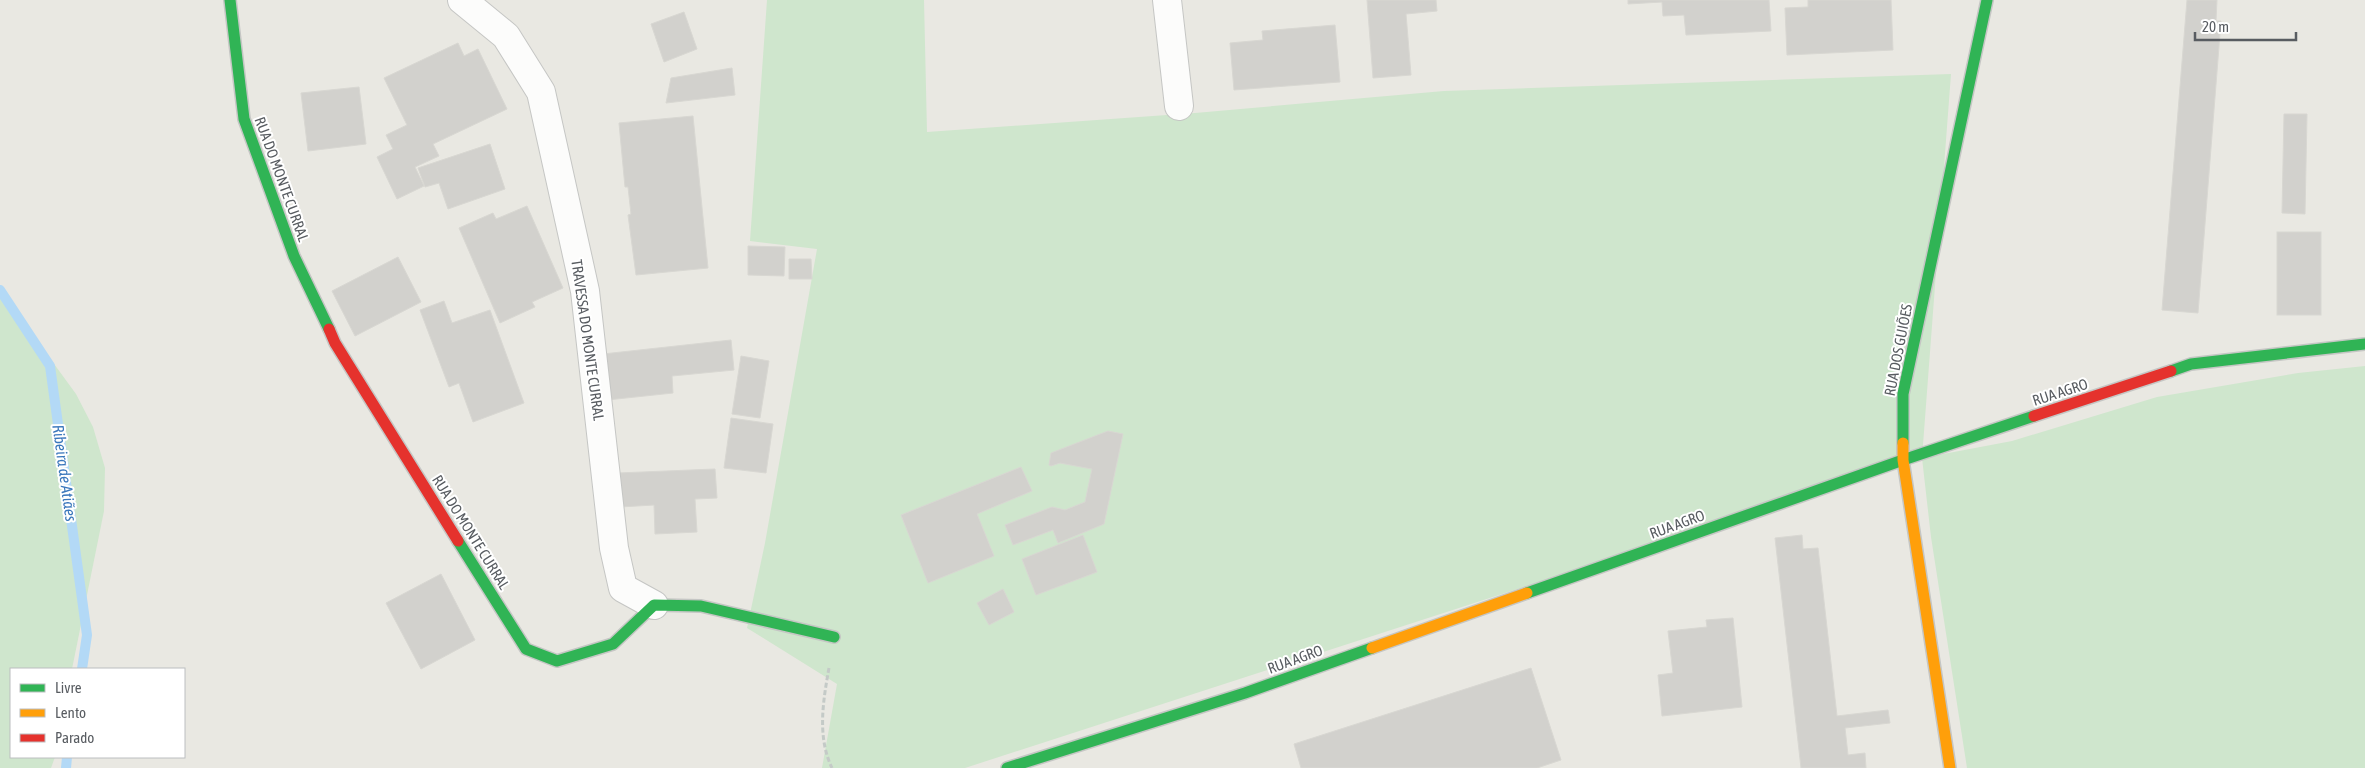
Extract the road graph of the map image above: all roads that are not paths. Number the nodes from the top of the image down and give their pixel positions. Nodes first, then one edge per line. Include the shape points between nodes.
1 (230, 0) edge
2 (462, 0) edge
3 (1168, 0) edge
4 (1987, 0) edge
5 (1179, 106) dead end
6 (2365, 344) edge
7 (1903, 460) junction
8 (654, 605) junction
9 (834, 637) road end
10 (1007, 768) edge
11 (1950, 768) edge

1 - 8 street, RUA DO MONTE CURRAL via 244,119 298,265 335,343 526,649 557,661 614,644
2 - 8 street, TRAVESSA DO MONTE CURRAL via 506,36 541,92 585,291 614,548 623,588
3 - 5 street
4 - 7 street, RUA DOS GUIÕES via 1903,394
6 - 7 street, RUA AGRO via 2191,364
7 - 10 street, RUA AGRO via 1245,693
7 - 11 street, RUA DOS GUIÕES
8 - 9 street via 701,606

